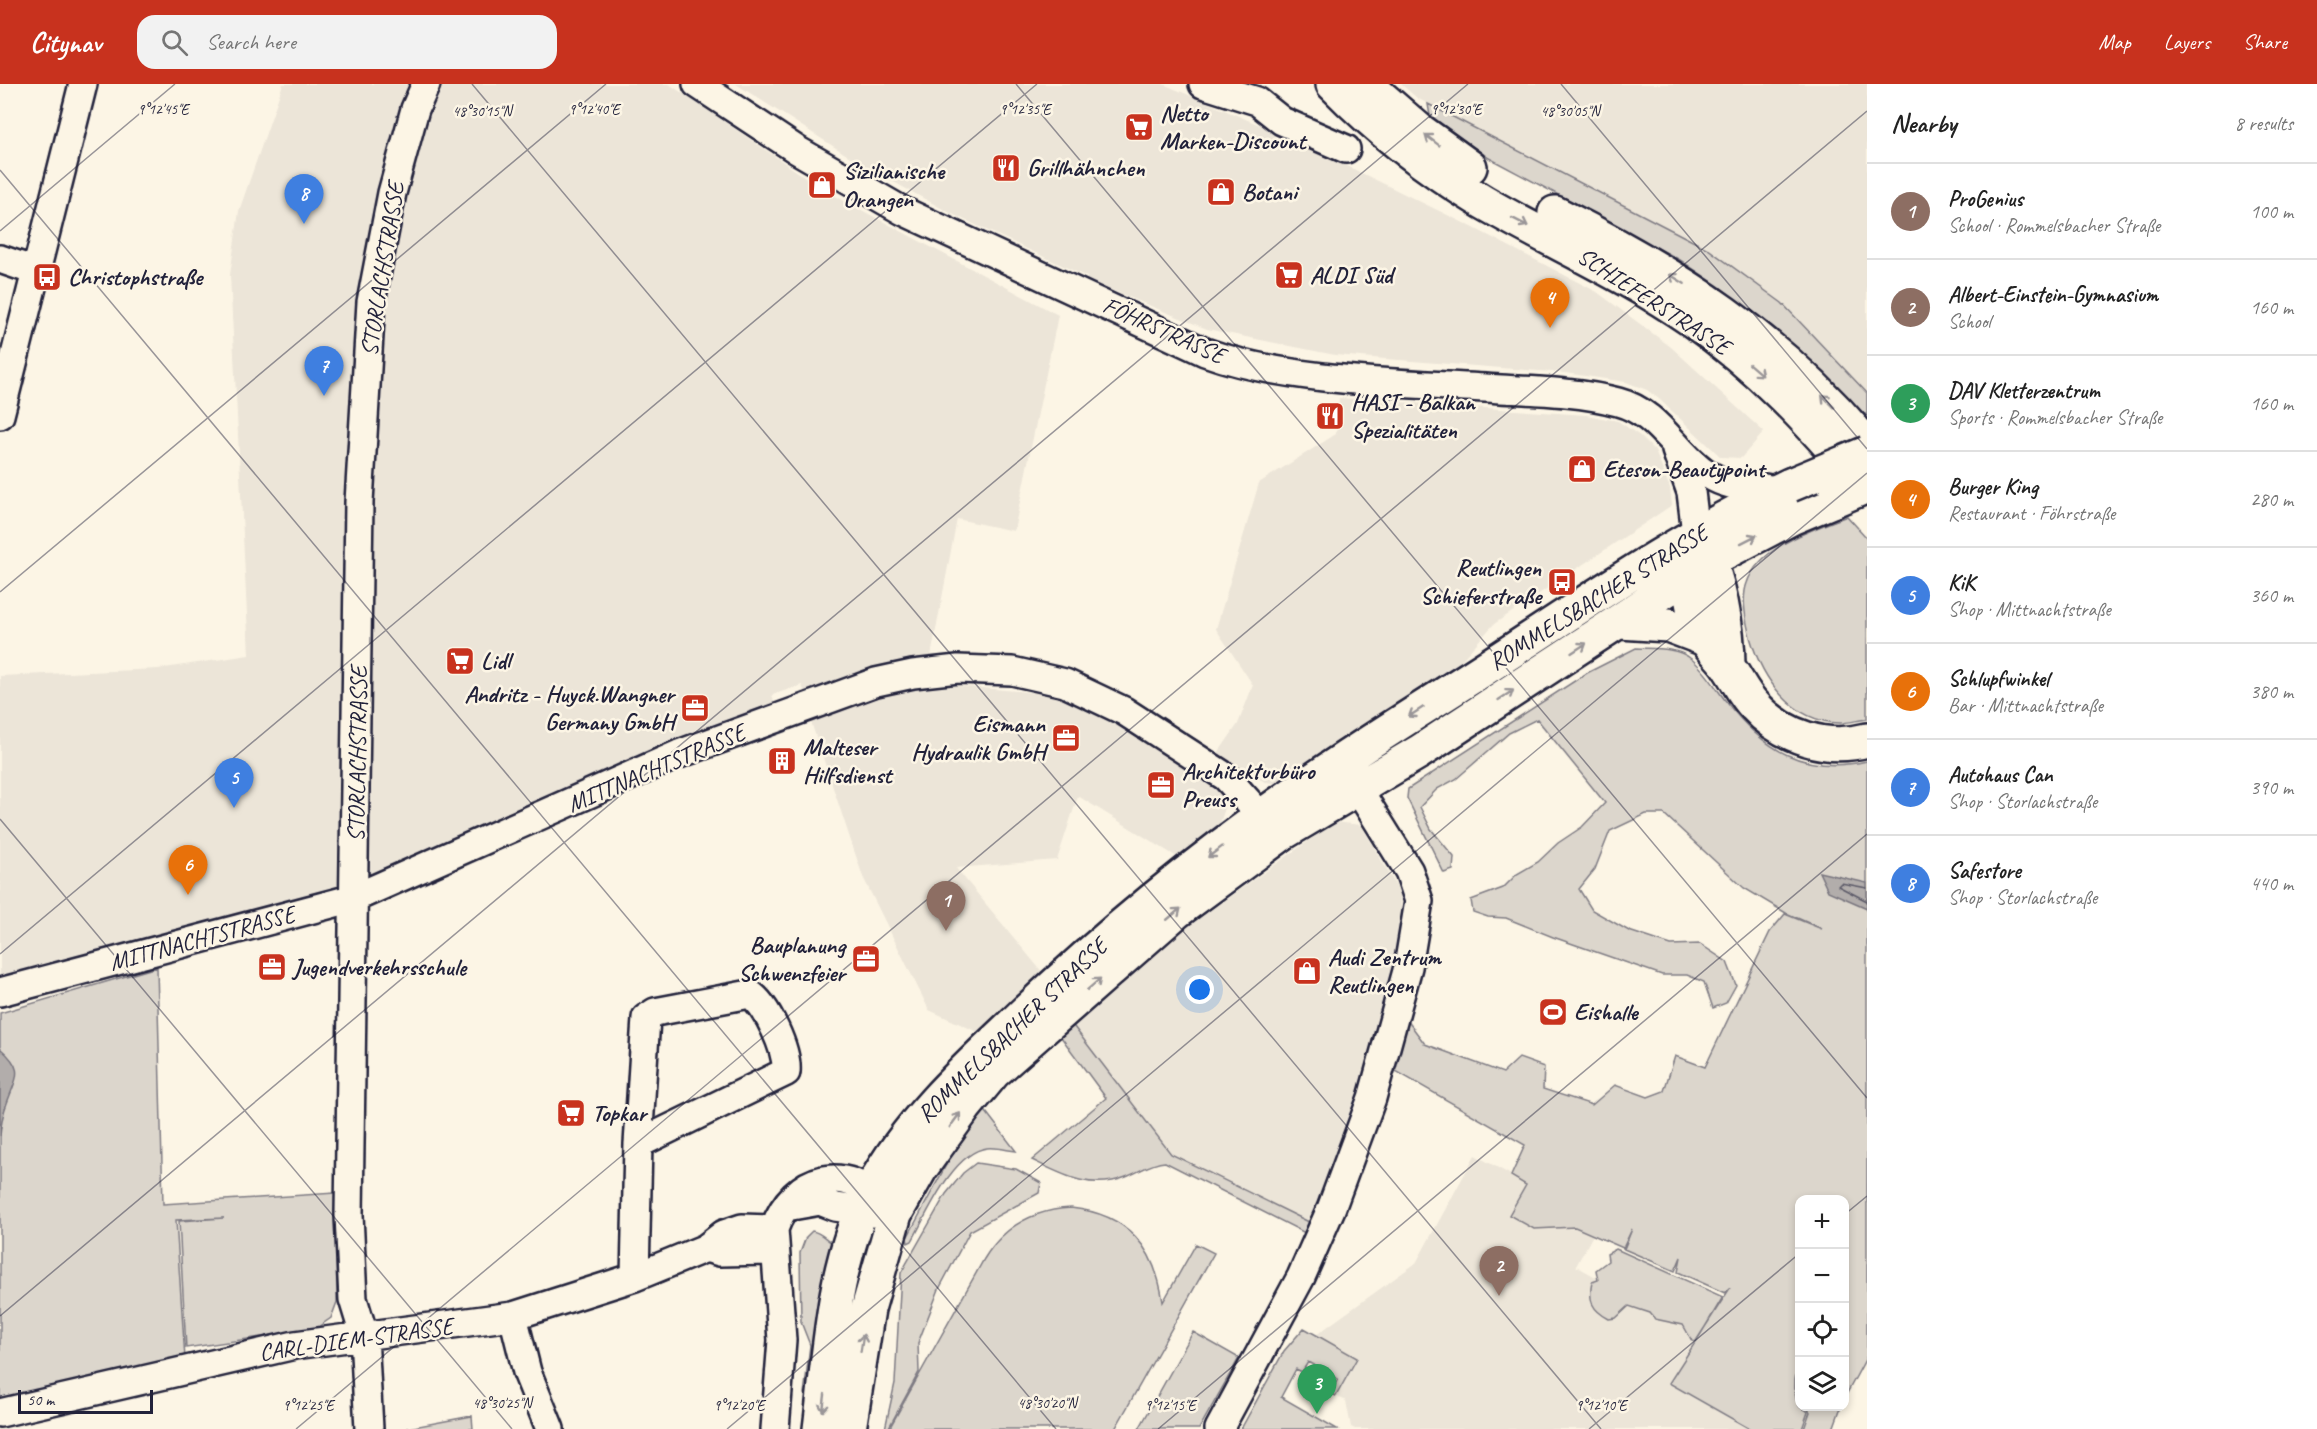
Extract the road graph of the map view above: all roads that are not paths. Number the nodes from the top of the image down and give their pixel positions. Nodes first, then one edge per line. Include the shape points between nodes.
1 (83, 84) edge
2 (426, 84) edge
3 (697, 84) edge
4 (1203, 84) edge
5 (1312, 84) edge
6 (1334, 84) edge
7 (1373, 89) edge
8 (1386, 134) junction
9 (1346, 149) dead end
10 (1475, 183) junction
11 (0, 259) edge
12 (38, 272) junction
13 (0, 415) edge
14 (1670, 439) junction
15 (1867, 445) edge
16 (1867, 453) edge
17 (1784, 488) junction
18 (1867, 488) edge
19 (1696, 533) junction
20 (1700, 568) junction
21 (1620, 622) junction
22 (1705, 639) junction
23 (1728, 666) junction
24 (1867, 740) edge
25 (1349, 775) junction
26 (1272, 825) junction
27 (354, 898) junction
28 (0, 992) edge
29 (638, 1144) junction
30 (866, 1201) junction
31 (895, 1214) junction
32 (778, 1229) junction
33 (635, 1277) junction
34 (513, 1316) junction
35 (364, 1335) junction
36 (0, 1413) edge
37 (369, 1429) edge
38 (550, 1429) edge
39 (775, 1429) edge
40 (820, 1429) edge
41 (849, 1429) edge
42 (1219, 1429) edge

1 - 12 street
2 - 27 street, STORLACHSTRASSE via 415,109 392,193 370,313 359,501
3 - 14 street, FÖHRSTRASSE via 797,150 903,211 1205,352 1328,377 1597,397 1634,407 1651,417
4 - 9 street via 1257,101 1282,121
5 - 8 main road via 1343,114
6 - 8 main road
10 -> 7 main road
8 - 10 main road via 1416,158
15 -> 10 main road, SCHIEFERSTRASSE via 1787,362 1711,302 1650,263
10 -> 18 main road, SCHIEFERSTRASSE via 1711,334 1785,396
11 - 12 street
12 - 13 street
14 - 17 street, FÖHRSTRASSE via 1684,455 1717,479 1739,487
14 - 19 street, FÖHRSTRASSE via 1691,492
16 - 17 main road, ROMMELSBACHER STRASSE, bridge
17 - 19 main road, ROMMELSBACHER STRASSE
20 -> 18 main road, ROMMELSBACHER STRASSE, bridge via 1791,518
19 - 20 main road
19 -> 25 main road, ROMMELSBACHER STRASSE via 1647,561
20 - 21 main road, ROMMELSBACHER STRASSE
20 - 22 main road via 1694,612
20 - 23 main road via 1728,637
21 - 22 main road via 1668,625
25 -> 21 main road, ROMMELSBACHER STRASSE via 1419,752
22 - 23 main road
23 - 24 main road via 1753,705 1786,731 1836,744
25 - 26 main road, ROMMELSBACHER STRASSE
25 - 42 street via 1409,871 1419,901 1408,968 1372,1098 1324,1227
26 - 27 street, MITTNACHTSTRASSE via 1226,777 1124,711 1065,683 1012,671 958,669 876,682 679,754
26 -> 30 main road, ROMMELSBACHER STRASSE via 1092,949 938,1097 913,1127
31 -> 26 main road, ROMMELSBACHER STRASSE via 921,1168 994,1072
27 - 28 street, MITTNACHTSTRASSE
27 - 35 street, STORLACHSTRASSE via 349,1215 353,1299
29 - 29 street via 646,1017 750,994 761,1001 787,1059 786,1072
29 - 33 street
30 - 31 street, CARL-DIEM-STRASSE
30 - 32 street, CARL-DIEM-STRASSE via 820,1201
30 -> 40 main road, ROMMELSBACHER STRASSE via 836,1296
41 -> 31 main road, ROMMELSBACHER STRASSE via 868,1309
32 - 33 street, CARL-DIEM-STRASSE via 742,1228 724,1234 706,1248
32 - 39 street via 782,1340
33 - 34 street, CARL-DIEM-STRASSE
34 - 35 street, CARL-DIEM-STRASSE
34 - 38 street via 527,1372
35 - 36 street, CARL-DIEM-STRASSE via 284,1347
35 - 37 street, STORLACHSTRASSE

